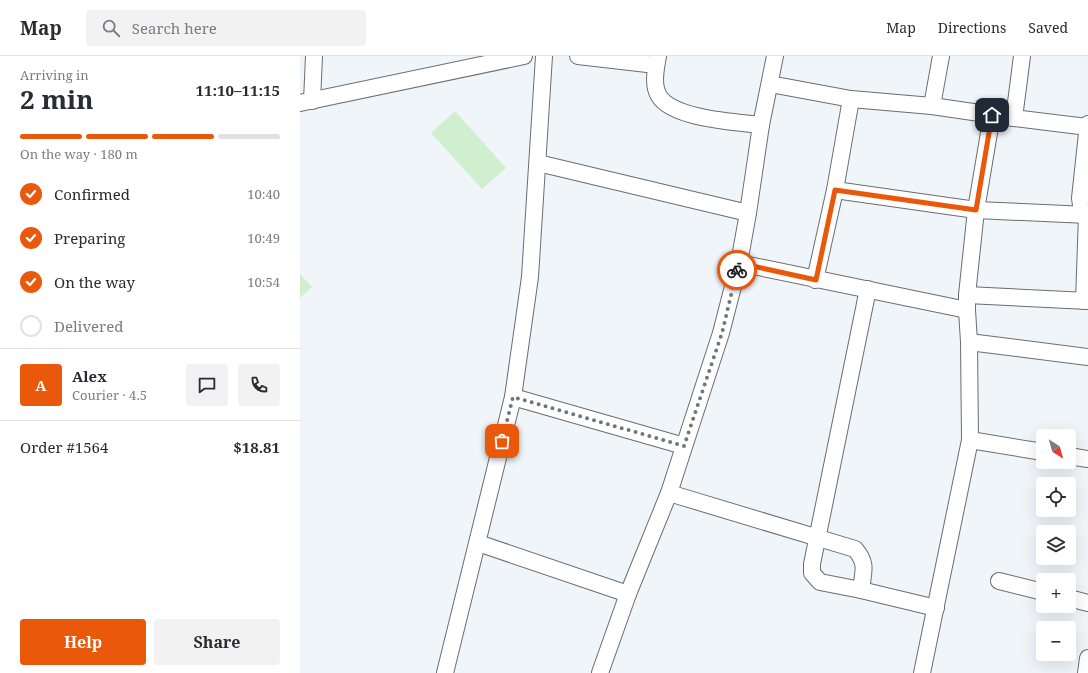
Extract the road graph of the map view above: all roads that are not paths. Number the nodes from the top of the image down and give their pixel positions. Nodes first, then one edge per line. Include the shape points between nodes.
1 (314, 56) edge
2 (524, 56) edge
3 (544, 56) edge
4 (578, 56) edge
5 (775, 56) edge
6 (941, 56) edge
7 (1022, 56) edge
8 (657, 61) edge
9 (770, 84) junction
10 (851, 99) junction
11 (306, 102) edge
12 (932, 106) junction
13 (992, 115) junction
14 (1014, 118) junction
15 (1088, 124) edge
16 (760, 125) junction
17 (1088, 127) edge
18 (538, 163) junction
19 (835, 190) junction
20 (976, 210) junction
21 (748, 213) junction
22 (1087, 215) edge
23 (739, 263) junction
24 (816, 280) junction
25 (868, 289) junction
26 (1086, 301) edge
27 (967, 302) junction
28 (969, 342) junction
29 (1088, 357) edge
30 (513, 397) junction
31 (970, 440) junction
32 (684, 446) junction
33 (1036, 451) edge
34 (1076, 457) edge
35 (1088, 459) edge
36 (669, 493) junction
37 (818, 538) junction
38 (478, 543) junction
39 (999, 581) dead end
40 (860, 590) junction
41 (1036, 590) edge
42 (628, 594) junction
43 (1076, 600) edge
44 (1088, 603) edge
45 (936, 608) junction
46 (1088, 658) edge
47 (445, 673) edge
48 (600, 673) edge
49 (922, 673) edge
50 (1086, 673) edge

1 - 11 street
2 - 11 street
3 - 18 street
4 - 8 street
5 - 9 street
6 - 12 street
7 - 14 street
8 - 16 street via 656,88 658,95 665,102 686,113 712,120
9 - 10 street
9 - 16 street
10 - 12 street
10 - 19 street
12 - 13 street
13 - 14 street
13 - 20 street
14 - 17 street
15 - 17 street
16 - 21 street
17 - 22 street via 1080,198
18 - 21 street
18 - 30 street via 530,277
19 - 20 street
19 - 24 street
20 - 22 street
20 - 27 street
21 - 23 street
22 - 26 street
23 - 24 street
23 - 32 street via 722,333
24 - 25 street
25 - 27 street
25 - 37 street
26 - 27 street
27 - 28 street
28 - 29 street
28 - 31 street
30 - 32 street
30 - 38 street
31 - 33 street
31 - 45 street
32 - 36 street
34 - 35 street
36 - 37 street
36 - 42 street
37 - 40 street via 855,549 864,564
37 - 40 street via 812,572 816,578 820,582
38 - 42 street
38 - 47 street
39 - 41 street
40 - 45 street
42 - 48 street
43 - 44 street
45 - 49 street
46 - 50 street

